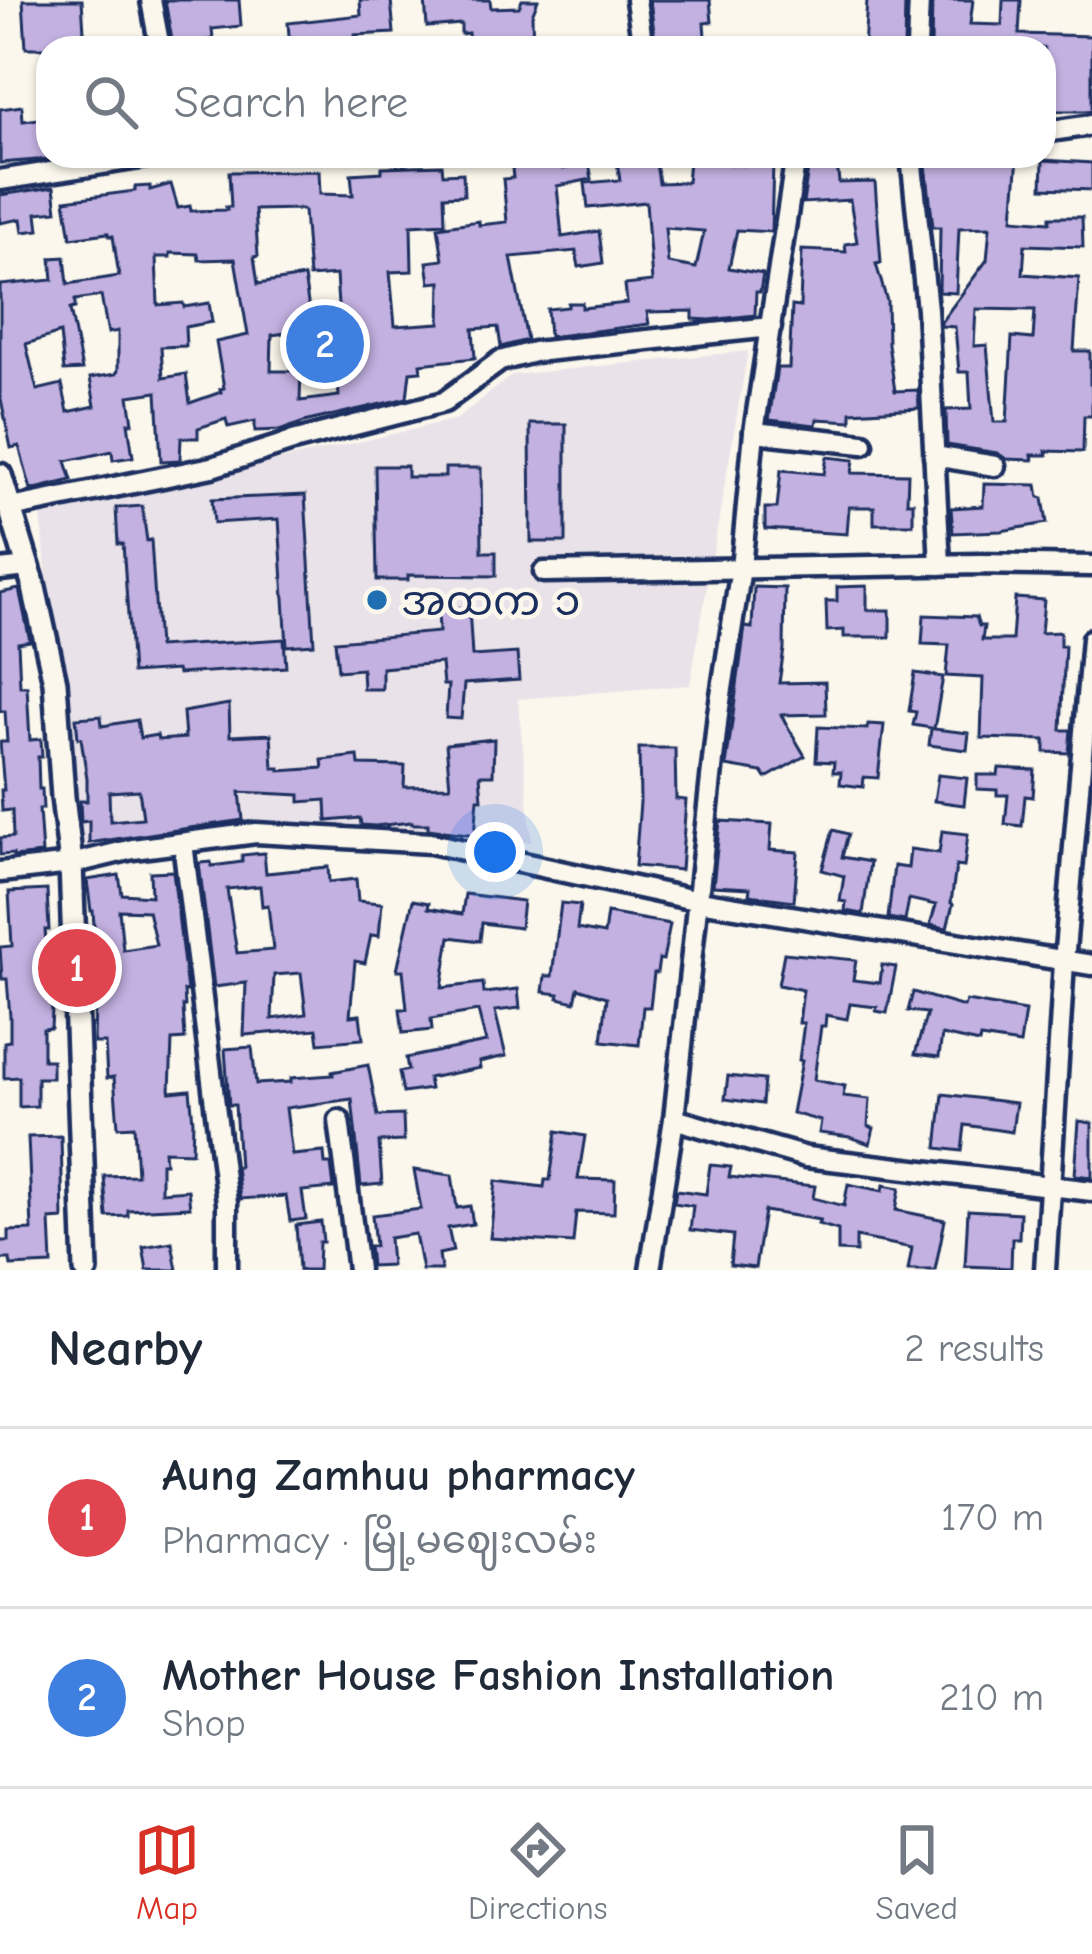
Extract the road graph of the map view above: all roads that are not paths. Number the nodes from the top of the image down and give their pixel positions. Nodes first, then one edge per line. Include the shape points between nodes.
1 (151, 0) edge
2 (636, 0) edge
3 (919, 0) edge
4 (158, 36) edge
5 (641, 36) edge
6 (918, 36) edge
7 (1092, 125) edge
8 (1056, 130) edge
9 (76, 168) edge
10 (794, 168) edge
11 (912, 168) edge
12 (0, 180) edge
13 (771, 327) junction
14 (754, 432) junction
15 (863, 444) dead end
16 (934, 456) junction
17 (995, 466) dead end
18 (0, 475) edge
19 (11, 508) junction
20 (940, 565) junction
21 (1092, 566) edge
22 (28, 567) junction
23 (741, 568) junction
24 (0, 570) edge
25 (544, 572) dead end
26 (1092, 639) edge
27 (1084, 824) edge
28 (183, 843) junction
29 (71, 864) junction
30 (0, 872) edge
31 (699, 901) junction
32 (1064, 962) junction
33 (1092, 965) edge
34 (674, 1119) junction
35 (339, 1120) dead end
36 (1050, 1187) junction
37 (1092, 1191) edge
38 (86, 1270) edge
39 (227, 1270) edge
40 (358, 1270) edge
41 (650, 1270) edge
42 (1045, 1270) edge

1 - 4 street
2 - 5 street
3 - 6 street
7 - 8 street
9 - 12 street
10 - 13 street
11 - 16 street
13 - 14 street
13 - 19 street via 534,352 500,362 444,402 212,467
14 - 15 street
14 - 23 street
16 - 17 street
16 - 20 street
18 - 19 main road
19 - 22 main road
20 - 21 street
20 - 23 street
22 - 24 street
22 - 29 main road via 55,682
23 - 25 street
23 - 31 street
26 - 27 street
27 - 32 street
28 - 29 street
28 - 31 street via 256,833 431,843
28 - 39 street
29 - 30 street
29 - 38 main road
31 - 32 street
31 - 34 street
32 - 33 street
32 - 36 street
34 - 36 street via 806,1157
34 - 41 street
35 - 40 street
36 - 37 street
36 - 42 street

